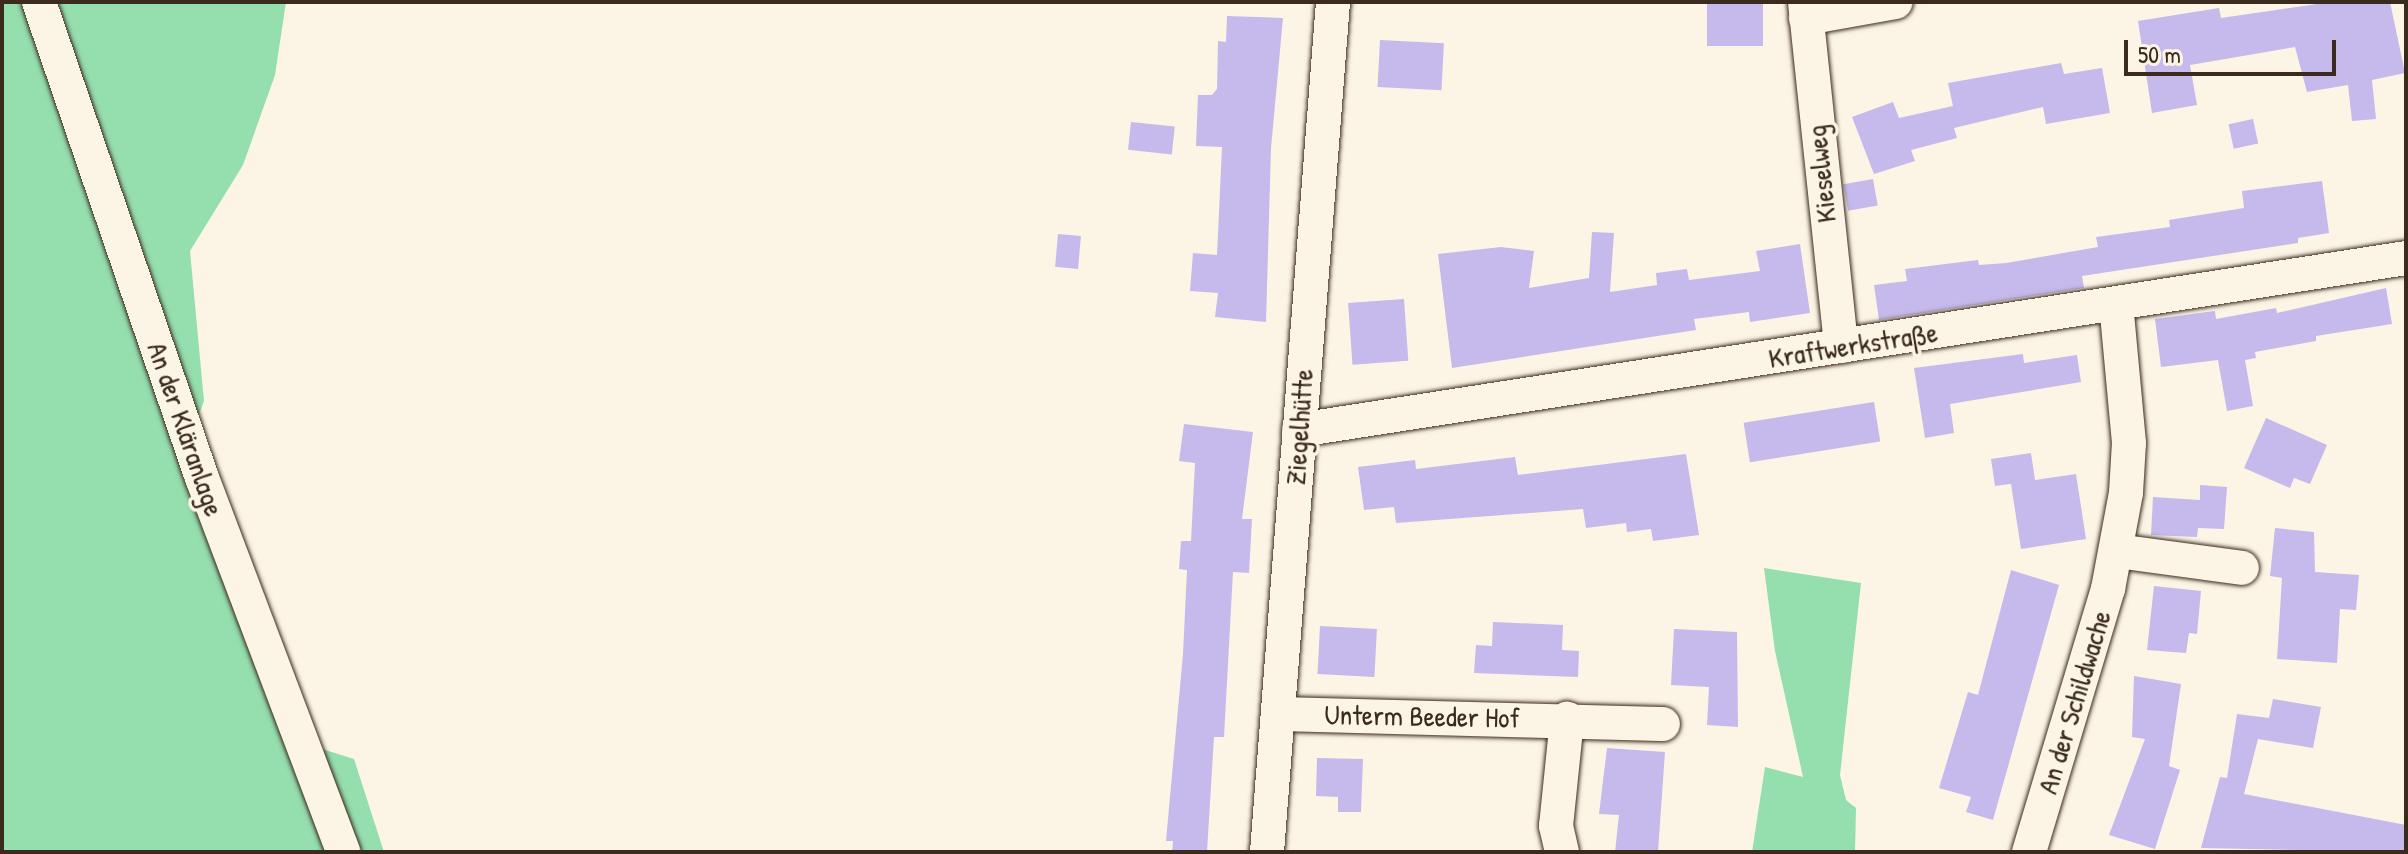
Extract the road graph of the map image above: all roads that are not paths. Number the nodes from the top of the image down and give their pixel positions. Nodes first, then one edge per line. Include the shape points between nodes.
1 (39, 2) edge
2 (1333, 2) edge
3 (1896, 2) edge
4 (1806, 10) edge
5 (2406, 258) edge
6 (2116, 304) junction
7 (1841, 346) junction
8 (1299, 430) junction
9 (2117, 551) junction
10 (2242, 568) dead end
11 (1278, 714) junction
12 (1567, 719) junction
13 (1663, 724) dead end
14 (343, 852) edge
15 (1267, 852) edge
16 (1562, 852) edge
17 (2029, 852) edge

1 - 14 street, An der Kläranlage via 202,478
2 - 8 street, Ziegelhütte
3 - 4 street
4 - 7 street, Kieselweg
5 - 6 street, Kraftwerkstraße
6 - 7 street, Kraftwerkstraße
6 - 9 street, An der Schildwache via 2129,443
7 - 8 street, Kraftwerkstraße
8 - 11 street, Ziegelhütte
9 - 10 street
9 - 17 street, An der Schildwache
11 - 12 street, Unterm Beeder Hof
11 - 15 street, Ziegelhütte
12 - 13 street, Unterm Beeder Hof
12 - 16 street via 1556,826

